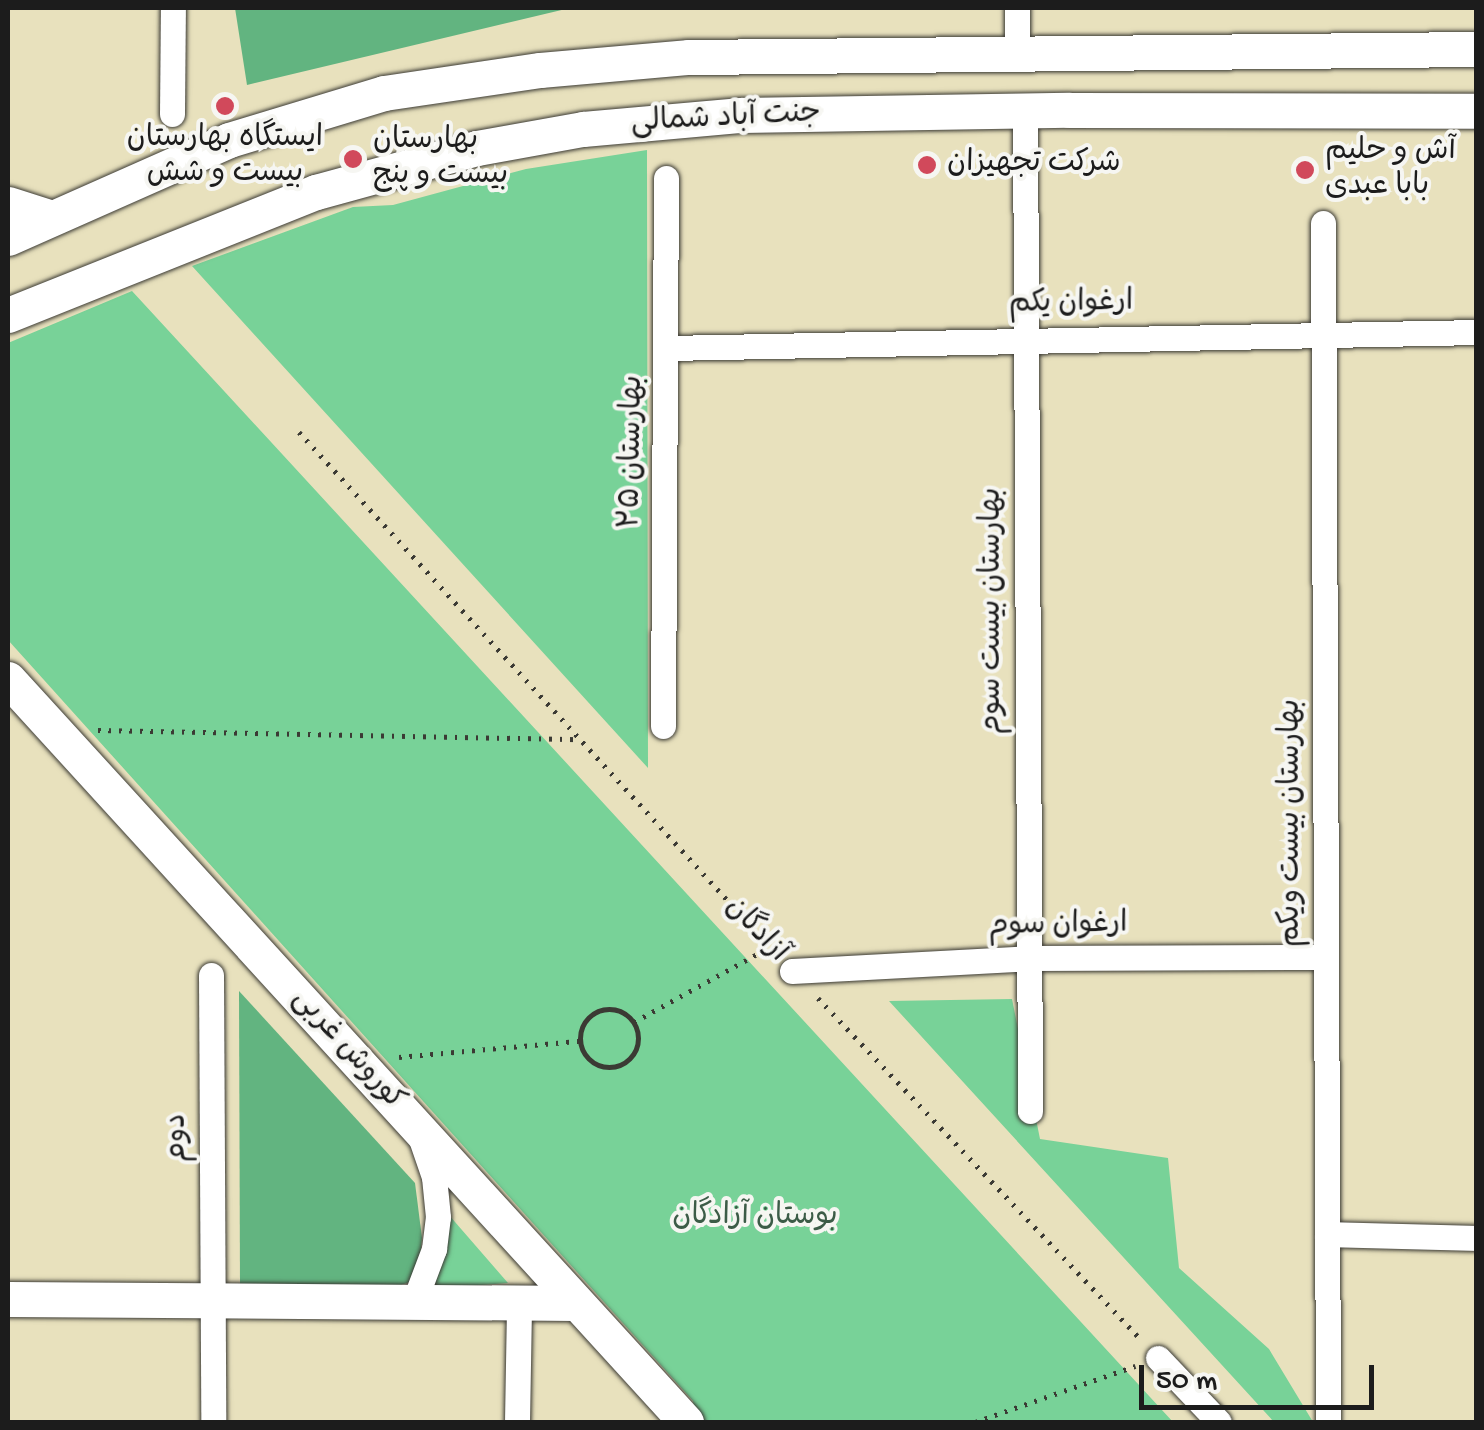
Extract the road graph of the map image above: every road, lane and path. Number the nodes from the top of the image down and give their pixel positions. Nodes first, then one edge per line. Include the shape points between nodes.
1 (173, 8) edge
2 (1018, 8) edge
3 (1476, 49) edge
4 (1018, 52) junction
5 (1025, 110) junction
6 (1476, 111) edge
7 (172, 114) dead end
8 (666, 178) dead end
9 (8, 204) edge
10 (52, 218) junction
11 (1323, 223) dead end
12 (8, 238) edge
13 (8, 315) edge
14 (1323, 332) junction
15 (1476, 332) edge
16 (1025, 338) junction
17 (668, 348) junction
18 (299, 432) dead end
19 (8, 679) edge
20 (663, 726) dead end
21 (53, 730) junction
22 (580, 739) junction
23 (770, 947) junction
24 (1326, 957) junction
25 (1029, 958) junction
26 (792, 971) junction
27 (211, 974) dead end
28 (634, 1022) junction
29 (580, 1041) junction
30 (356, 1061) junction
31 (1030, 1111) dead end
32 (418, 1129) junction
33 (1327, 1234) junction
34 (1476, 1238) edge
35 (8, 1299) edge
36 (212, 1300) junction
37 (414, 1302) junction
38 (519, 1302) junction
39 (576, 1302) junction
40 (1158, 1358) junction
41 (212, 1422) edge
42 (517, 1422) edge
43 (686, 1422) edge
44 (976, 1422) edge
45 (1219, 1422) edge
46 (1328, 1422) edge

1 - 7 street
2 - 4 street
3 - 4 main road, جنت آباد شمالی
4 - 10 main road, جنت آباد شمالی via 608,62 384,93 229,140
5 - 6 main road, جنت آباد شمالی
5 - 13 main road, جنت آباد شمالی via 742,116 583,129 477,148 316,192
5 - 16 street, بهارستان بیست سوم
8 - 17 street, بهارستان ۲۵
9 - 10 main road
10 - 12 main road, جنت آباد شمالی
11 - 14 street, بهارستان بیست ویکم
14 - 15 street, ارغوان یکم
14 - 16 street, ارغوان یکم
14 - 24 street, بهارستان بیست ویکم
16 - 17 street, ارغوان یکم
16 - 25 street, بهارستان بیست سوم
17 - 20 street, بهارستان ۲۵
18 - 22 path, آزادگان
19 - 21 main road, کوروش غربی
21 - 22 path
21 - 30 main road, کوروش غربی
22 - 23 path, آزادگان
23 - 26 path, آزادگان
23 - 28 path
24 - 25 street, ارغوان سوم
24 - 33 street, بهارستان بیست ویکم
25 - 26 street, ارغوان سوم
25 - 31 street, بهارستان بیست سوم
26 - 40 path, آزادگان
27 - 36 street, دوم
28 - 29 path via 618,1010 599,1011 584,1023
28 - 29 path via 639,1040 624,1064 596,1064
29 - 30 path
30 - 32 main road, کوروش غربی
32 - 37 street via 438,1216 434,1249
32 - 39 main road, کوروش غربی
33 - 34 street
33 - 46 street, بهارستان بیست ویکم
35 - 36 main road
36 - 37 main road
36 - 41 street, دوم
37 - 38 main road
38 - 39 main road
38 - 42 street
39 - 43 main road, کوروش غربی
40 - 44 path
40 - 45 street

